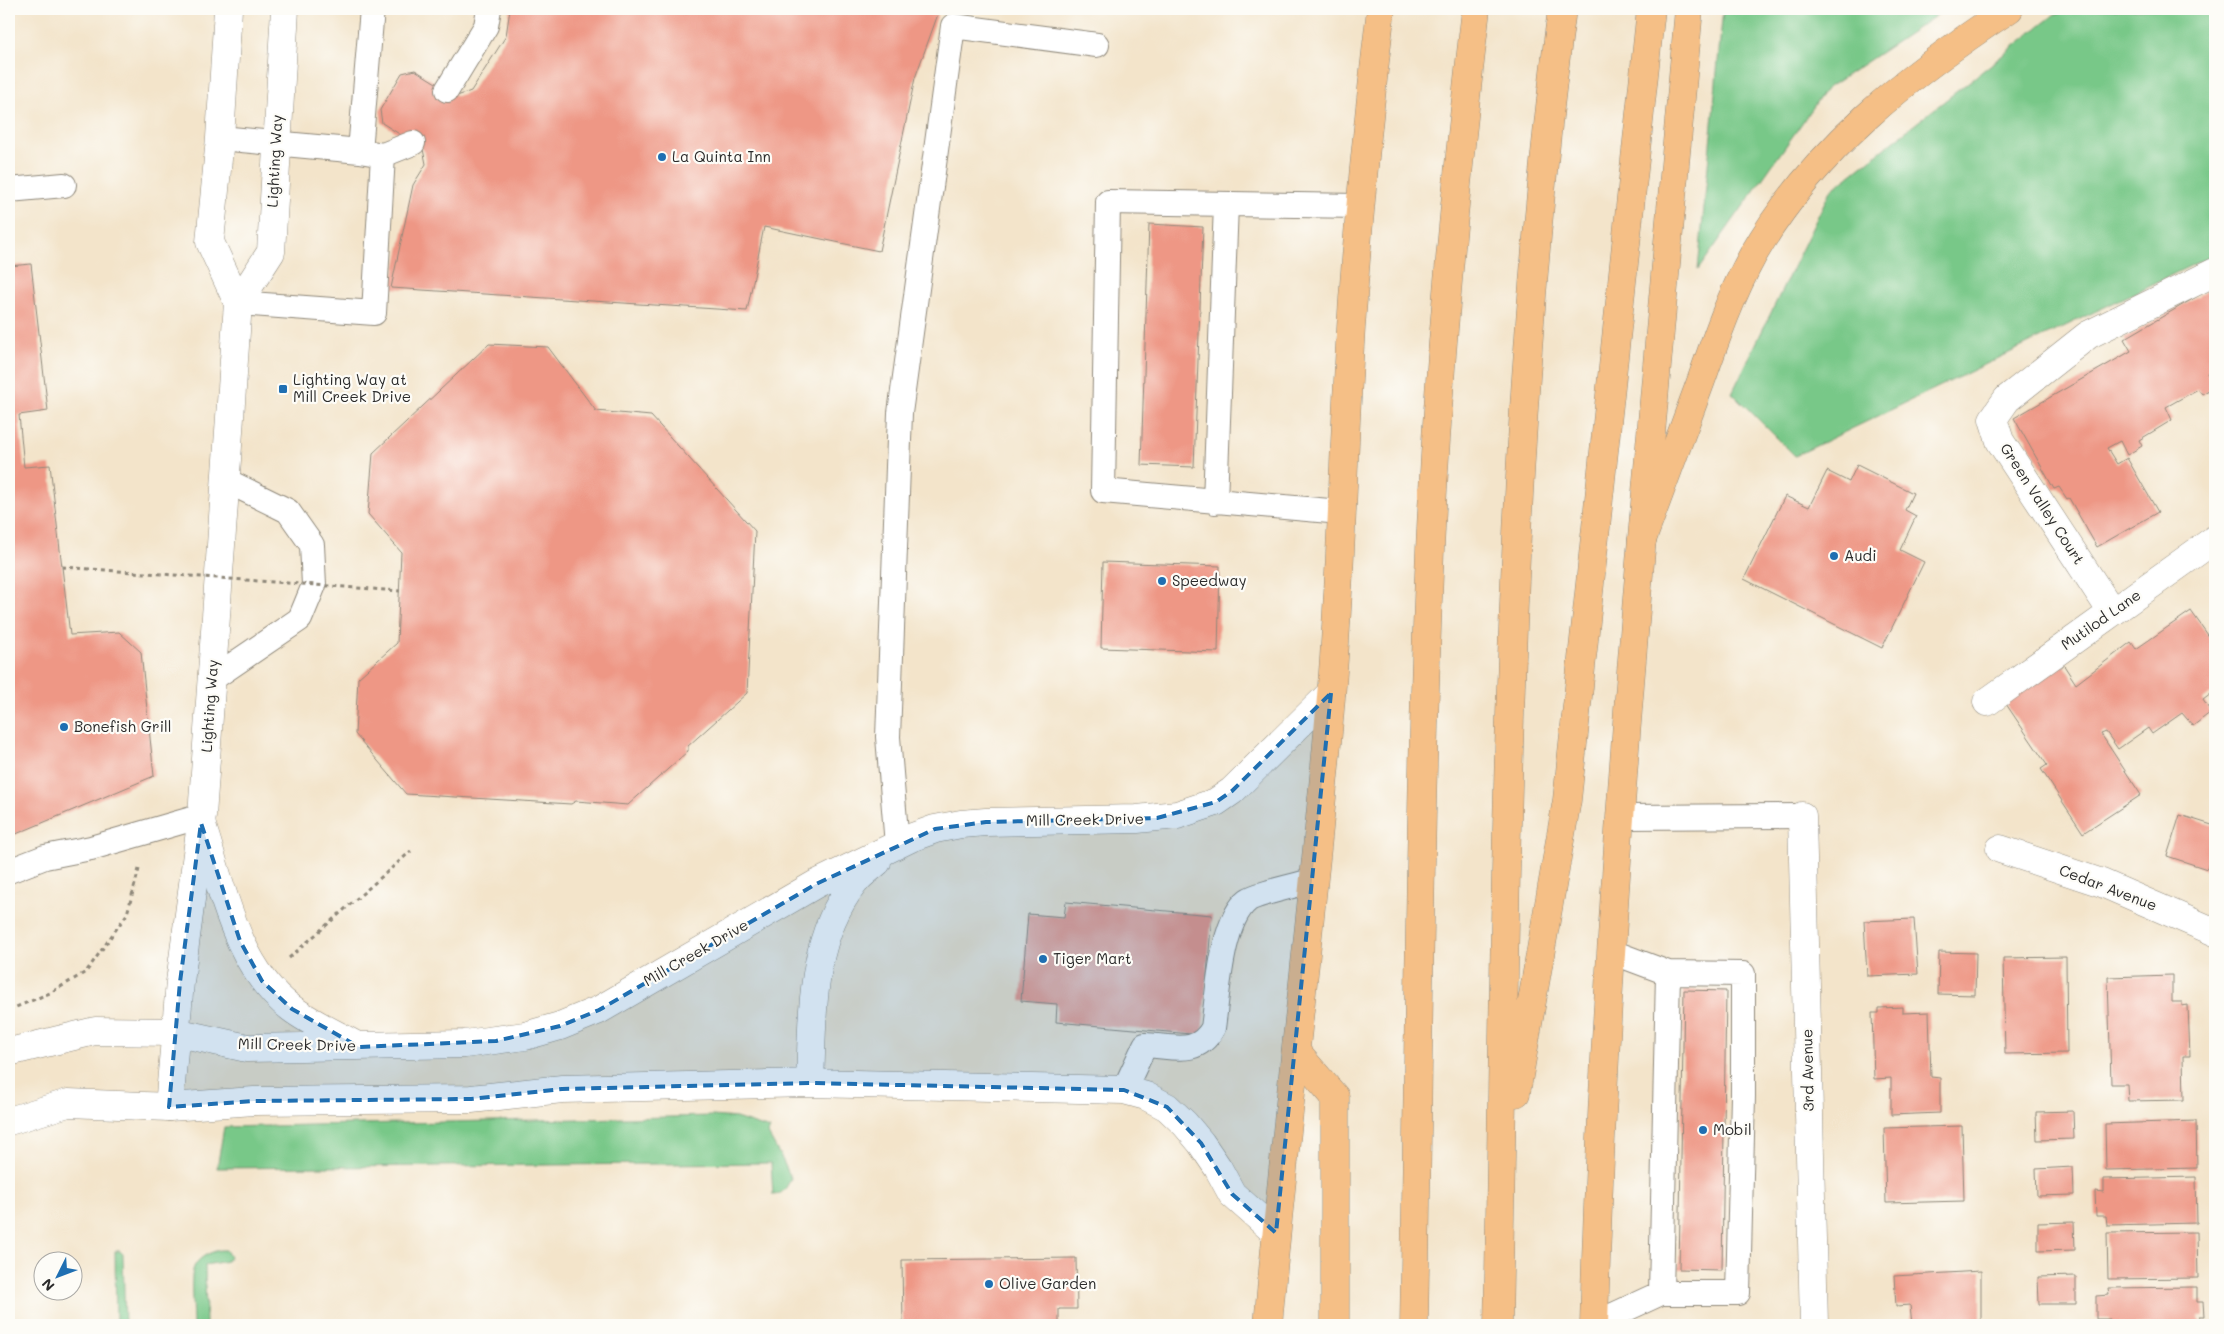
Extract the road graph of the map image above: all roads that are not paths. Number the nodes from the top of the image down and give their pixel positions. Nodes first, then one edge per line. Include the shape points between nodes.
1 (228, 9) edge
2 (285, 9) edge
3 (372, 9) edge
4 (489, 9) edge
5 (1381, 9) edge
6 (1476, 9) edge
7 (1562, 9) edge
8 (1651, 9) edge
9 (1689, 9) edge
10 (2009, 9) edge
11 (1098, 45) dead end
12 (447, 90) dead end
13 (220, 138) junction
14 (413, 143) dead end
15 (276, 144) junction
16 (360, 151) junction
17 (383, 155) junction
18 (64, 185) dead end
19 (9, 190) edge
20 (1226, 204) junction
21 (1360, 206) junction
22 (2215, 272) edge
23 (238, 303) junction
24 (225, 480) junction
25 (1215, 502) junction
26 (1341, 512) junction
27 (2215, 539) edge
28 (1642, 540) junction
29 (2112, 612) junction
30 (212, 679) junction
31 (1331, 693) junction
32 (1987, 702) dead end
33 (1802, 816) joint
34 (1621, 817) junction
35 (201, 820) junction
36 (896, 845) junction
37 (2000, 849) dead end
38 (16, 868) edge
39 (1315, 880) junction
40 (2215, 932) edge
41 (1612, 952) junction
42 (1668, 973) junction
43 (176, 1032) junction
44 (359, 1047) junction
45 (9, 1052) edge
46 (1296, 1052) junction
47 (810, 1083) junction
48 (1124, 1090) junction
49 (169, 1107) junction
50 (9, 1121) edge
51 (1501, 1178) junction
52 (1276, 1233) junction
53 (1661, 1293) junction
54 (1268, 1325) edge
55 (1336, 1325) edge
56 (1414, 1325) edge
57 (1498, 1325) edge
58 (1594, 1325) edge
59 (1814, 1325) edge

1 - 13 street, Lighting Way
2 - 15 street, Lighting Way
3 - 16 lane
4 - 12 lane via 486,26
5 - 21 main road
6 - 56 main road via 1444,330 1430,548
7 - 51 main road via 1538,220 1518,505 1510,672
8 - 51 main road via 1567,800
9 - 28 main road
10 - 28 main road via 1945,53 1868,114 1821,162 1773,224 1733,296
11 - 36 lane via 953,26 900,413 888,737
13 - 15 lane
13 - 23 street, Lighting Way via 210,242
14 - 17 lane
15 - 16 lane
15 - 23 street, Lighting Way via 270,252
16 - 17 lane
17 - 23 lane via 374,313
18 - 19 lane
20 - 21 lane
20 - 25 lane
20 - 25 lane via 1108,202 1104,491
21 - 26 main road
22 - 29 street, Green Valley Court via 2088,335 2007,398 1993,419 2000,441
23 - 24 street, Lighting Way
24 - 30 street, Lighting Way
24 - 30 lane via 288,511 312,545 314,585 300,619
25 - 26 lane
26 - 31 main road
27 - 29 street, Mutilod Lane
28 - 34 main road
29 - 32 street, Mutilod Lane
30 - 35 street, Lighting Way
31 - 36 street, Mill Creek Drive via 1232,791 1196,810 1137,819 961,824 935,829
31 - 39 main road
33 - 34 lane
33 - 59 street, 3rd Avenue
34 - 41 main road
35 - 38 lane via 45,857
35 - 43 street, Lighting Way
35 - 44 street via 240,942 262,981 292,1009
36 - 44 street, Mill Creek Drive via 816,884 599,1010 560,1026 525,1036 466,1044
36 - 47 street via 855,881 830,924 816,978
37 - 40 street, Cedar Avenue via 2102,883
39 - 46 main road
39 - 48 lane via 1249,899 1236,914 1226,939 1213,1028 1206,1040 1194,1047 1145,1045
41 - 42 lane
41 - 58 main road via 1599,1163
42 - 53 lane via 1676,1006 1670,1260
42 - 53 lane via 1743,974 1735,1009 1734,1049 1731,1261 1738,1293
43 - 44 street, Mill Creek Drive via 247,1048
43 - 45 street, Mill Creek Drive via 95,1031
43 - 49 street, Lighting Way
46 - 52 main road
46 - 55 main road via 1335,1097
47 - 48 street
47 - 49 street via 562,1089 471,1099 254,1101
48 - 52 street via 1146,1096 1173,1112 1205,1149 1232,1194
49 - 50 street via 68,1103
51 - 57 main road
52 - 54 main road
53 - 58 lane

